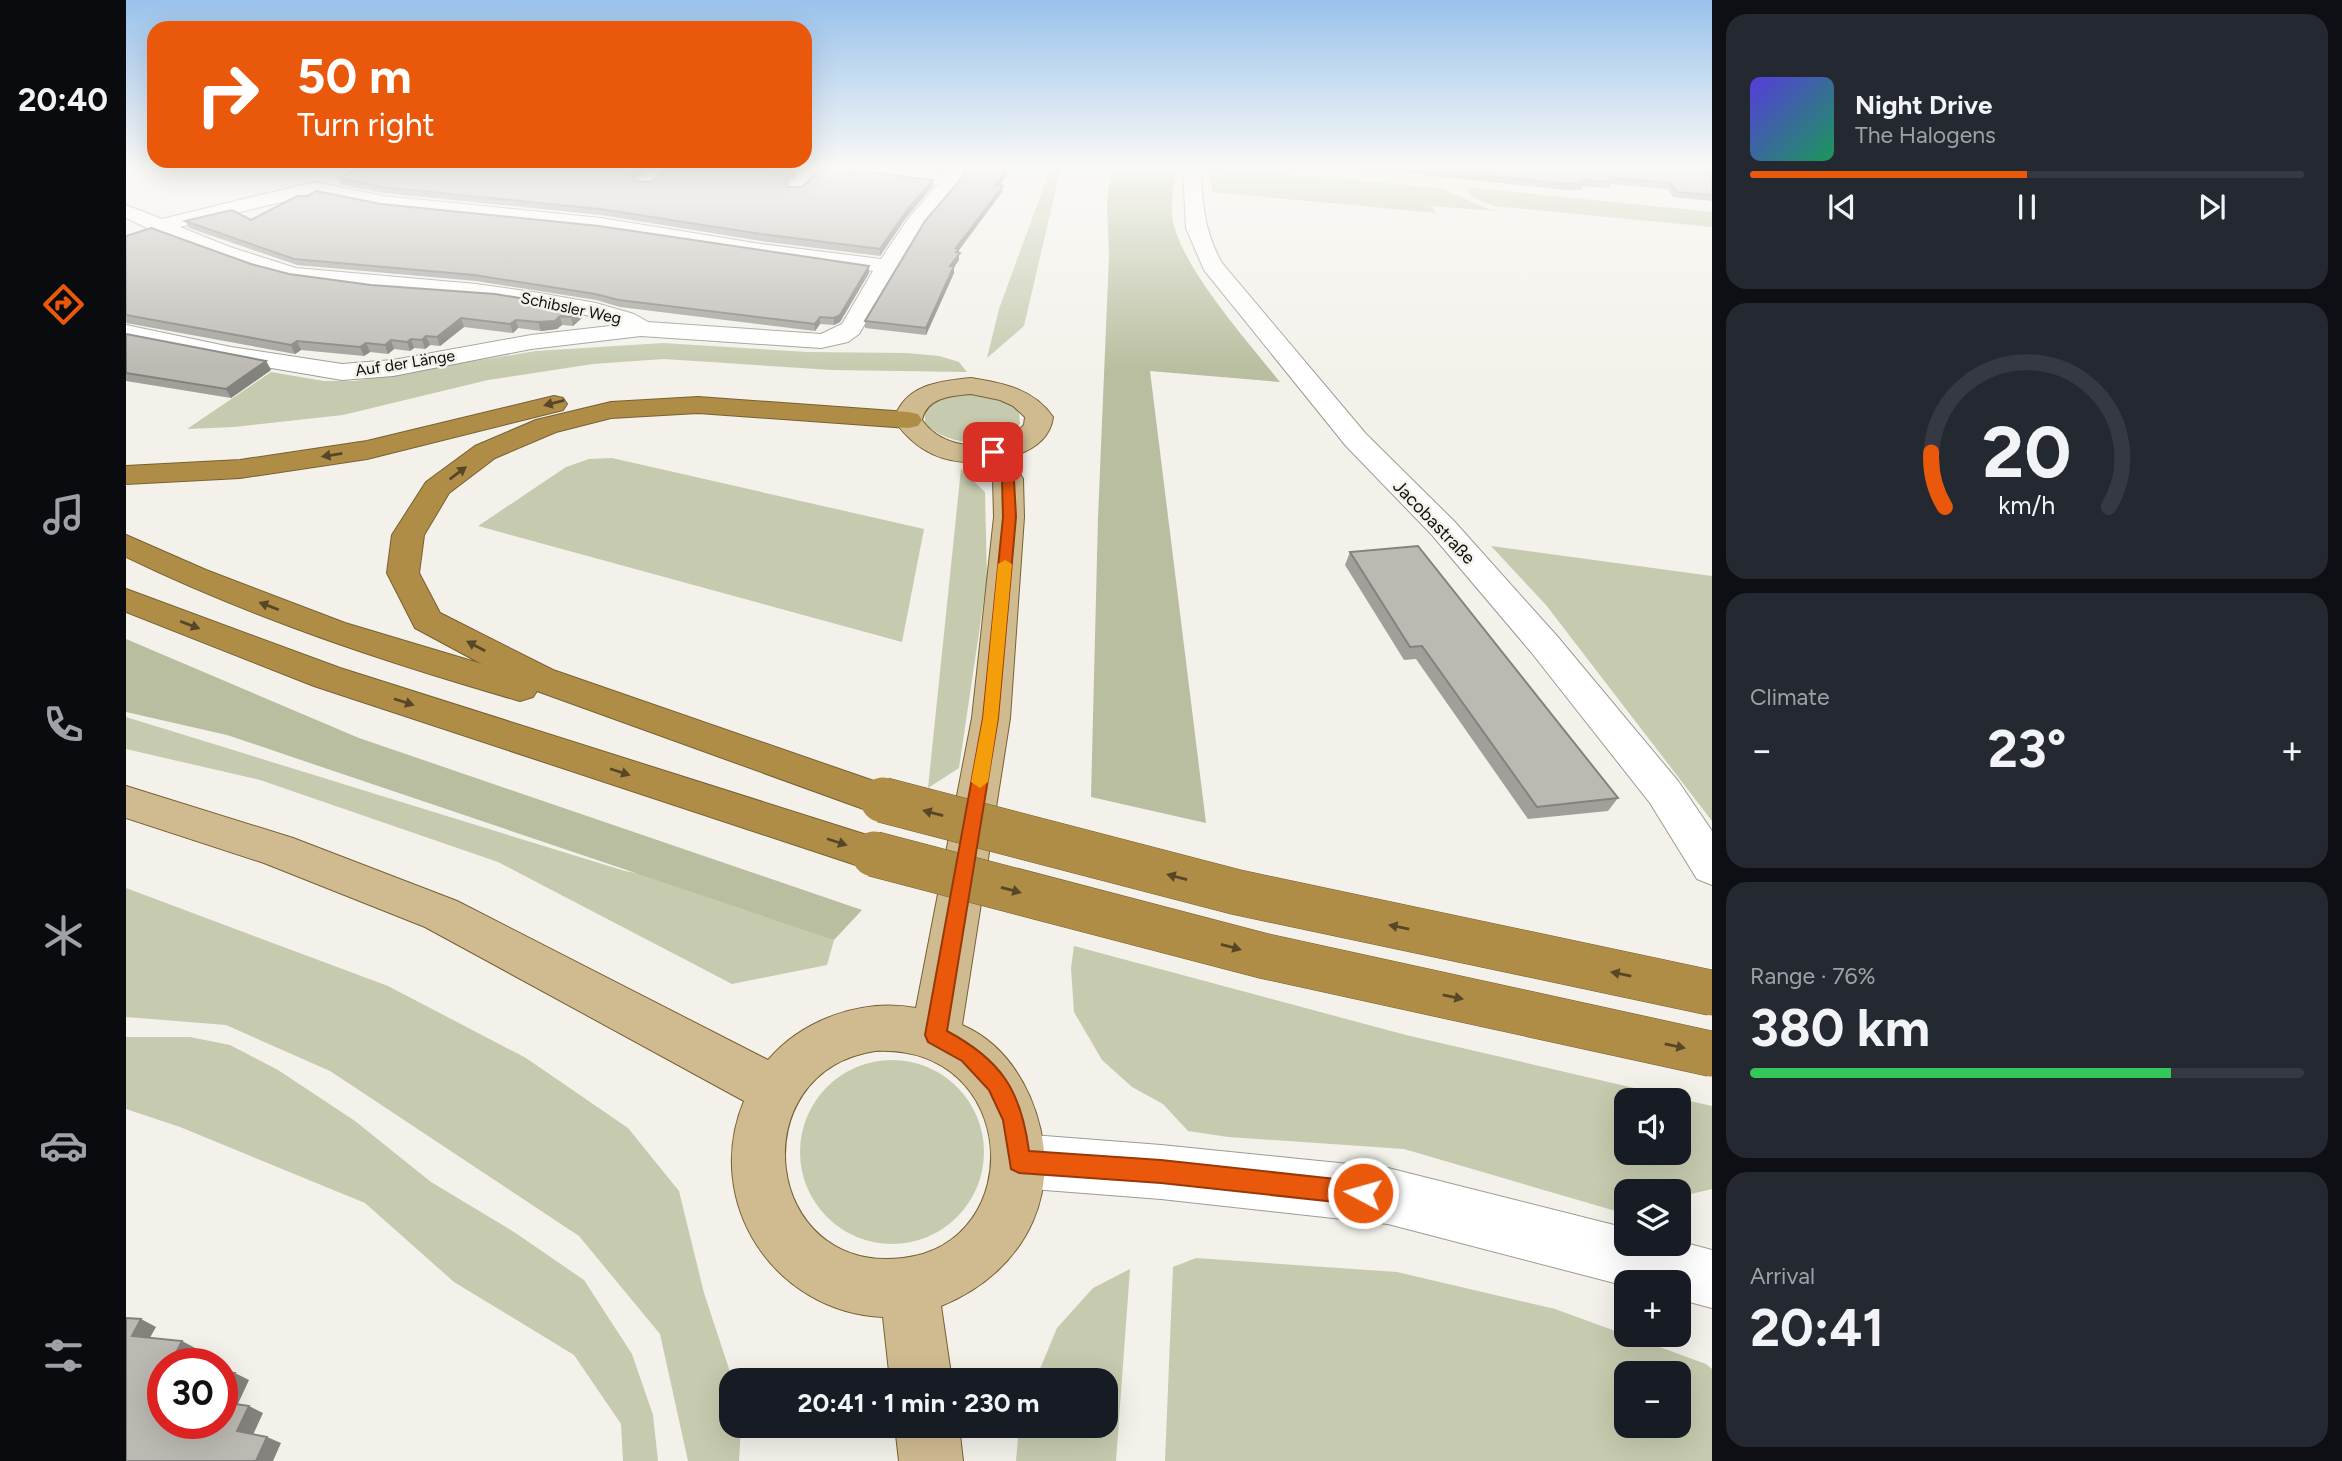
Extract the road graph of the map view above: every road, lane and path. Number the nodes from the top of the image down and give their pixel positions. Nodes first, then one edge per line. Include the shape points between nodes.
1 (186, 235) edge
2 (670, 235) edge
3 (907, 235) edge
4 (1197, 235) edge
5 (887, 266) junction
6 (643, 330) junction
7 (126, 332) edge
8 (911, 412) junction
9 (993, 452) junction
10 (126, 475) edge
11 (126, 545) edge
12 (126, 600) edge
13 (883, 800) junction
14 (126, 802) edge
15 (1712, 866) edge
16 (1712, 993) edge
17 (936, 1035) junction
18 (1712, 1054) edge
19 (776, 1091) junction
20 (1019, 1161) junction
21 (1712, 1279) edge
22 (909, 1288) junction
23 (919, 1368) edge
24 (928, 1438) edge
25 (931, 1461) edge

1 - 6 street, Schibsler Weg via 222,252 294,274 539,300 588,308 626,319
2 - 5 street
3 - 5 street, Schibsler Weg
4 - 15 street, Jacobastraße via 1212,265 1356,440 1444,528 1544,644 1664,792
5 - 6 street, Schibsler Weg via 851,329 839,337 807,341
6 - 7 street, Auf der Länge via 531,342 379,370 342,372
8 - 9 main road via 913,431 936,445 969,453
8 - 9 main road via 938,391 971,386 994,388 1025,401 1038,420 1035,430 1026,440
8 -> 10 highway via 698,389 626,391 576,398 366,450 240,469
13 -> 8 highway via 540,679 427,620 403,573 408,535 437,488 485,452 546,426 611,410 698,405
9 - 17 main road via 1008,480 1009,517 992,705
13 -> 11 highway via 333,631
12 -> 18 highway, bridge via 327,677 874,854 1264,956
16 -> 13 highway, bridge via 1236,892
14 - 19 main road via 278,850 441,914
17 - 19 main road via 901,1027 865,1029 830,1041 800,1062
17 - 20 main road via 970,1054 996,1083 1014,1119
19 - 22 main road via 761,1128 757,1169 767,1210 789,1247 822,1274 864,1289
20 - 21 street via 1388,1196
20 - 22 main road via 1010,1204 987,1242 952,1272
22 - 23 main road
24 - 25 main road

